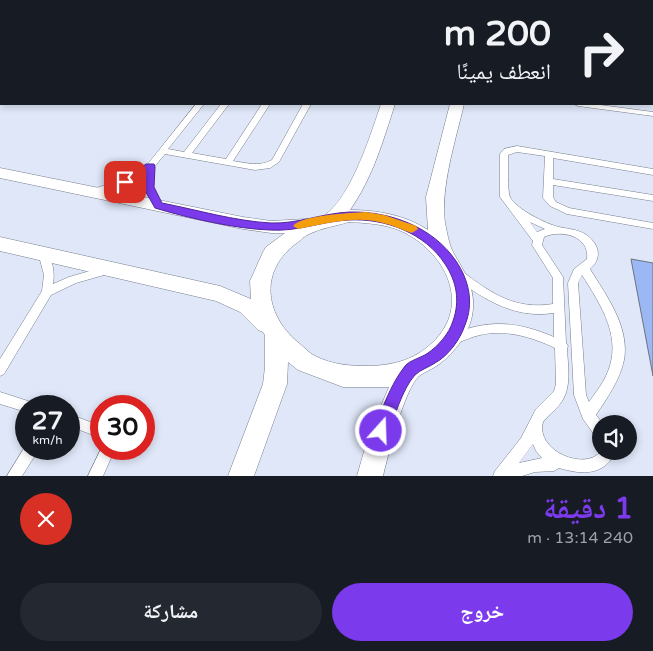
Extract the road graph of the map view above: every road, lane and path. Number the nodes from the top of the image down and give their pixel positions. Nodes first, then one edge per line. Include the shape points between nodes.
1 (199, 105) edge
2 (224, 105) edge
3 (265, 105) edge
4 (306, 105) edge
5 (388, 105) edge
6 (457, 105) edge
7 (599, 105) edge
8 (653, 114) edge
9 (163, 151) junction
10 (186, 155) junction
11 (549, 155) junction
12 (228, 162) junction
13 (150, 167) junction
14 (653, 172) edge
15 (0, 173) edge
16 (549, 181) junction
17 (92, 192) junction
18 (653, 198) edge
19 (158, 206) junction
20 (515, 209) junction
21 (323, 221) junction
22 (653, 226) edge
23 (555, 229) junction
24 (537, 240) junction
25 (0, 244) edge
26 (443, 251) junction
27 (40, 253) junction
28 (583, 267) junction
29 (110, 270) junction
30 (458, 274) junction
31 (48, 292) junction
32 (560, 308) junction
33 (272, 332) junction
34 (449, 342) junction
35 (562, 346) junction
36 (0, 370) edge
37 (410, 370) junction
38 (0, 398) edge
39 (15, 403) edge
40 (588, 415) junction
41 (592, 420) edge
42 (535, 425) junction
43 (25, 460) edge
44 (104, 460) edge
45 (607, 460) edge
46 (554, 464) junction
47 (14, 476) edge
48 (95, 476) edge
49 (241, 476) edge
50 (370, 476) edge
51 (499, 476) edge

1 - 9 lane
2 - 10 lane
3 - 12 lane
4 - 12 lane via 271,164 259,167
5 - 21 street via 359,186 348,202
6 - 26 street via 435,197 436,223
7 - 8 lane
9 - 10 lane
9 - 13 lane
10 - 12 lane
11 - 14 lane
11 - 16 lane
11 - 20 lane via 519,154 505,164 505,197
13 - 17 lane via 125,182
13 - 19 lane via 148,187
15 - 17 street
16 - 18 lane
16 - 22 lane via 550,201 562,210
17 - 19 street
19 - 21 street via 257,226 286,227
20 - 23 lane
20 - 24 lane
21 - 26 street via 366,216 400,224 423,235
21 - 33 street via 282,242 263,272 259,289 261,307
23 - 24 lane via 544,232
23 - 28 lane via 576,234 591,247 592,261
24 - 32 lane via 539,250 558,277
25 - 27 street
26 - 30 street
27 - 29 street
27 - 31 lane via 49,275
28 - 40 lane via 573,283 580,395
28 - 40 lane via 614,322 619,349 613,376
29 - 31 lane via 73,280
29 - 33 street via 234,299 247,306
30 - 32 lane via 483,293 508,306 535,311
30 - 34 street via 464,308 459,326
31 - 36 lane
32 - 35 lane
33 - 37 street via 289,351 325,371 368,378
33 - 49 street via 277,368 275,384
34 - 35 lane via 473,331 502,328 532,333
34 - 37 street via 433,358
35 - 42 lane via 561,393 558,401 543,410
37 - 50 street via 384,421
38 - 39 lane
40 - 41 lane
42 - 46 lane via 539,445
42 - 51 lane via 526,443
43 - 47 lane
44 - 48 lane
45 - 46 lane via 602,468 585,475 574,474
46 - 51 lane via 517,469

